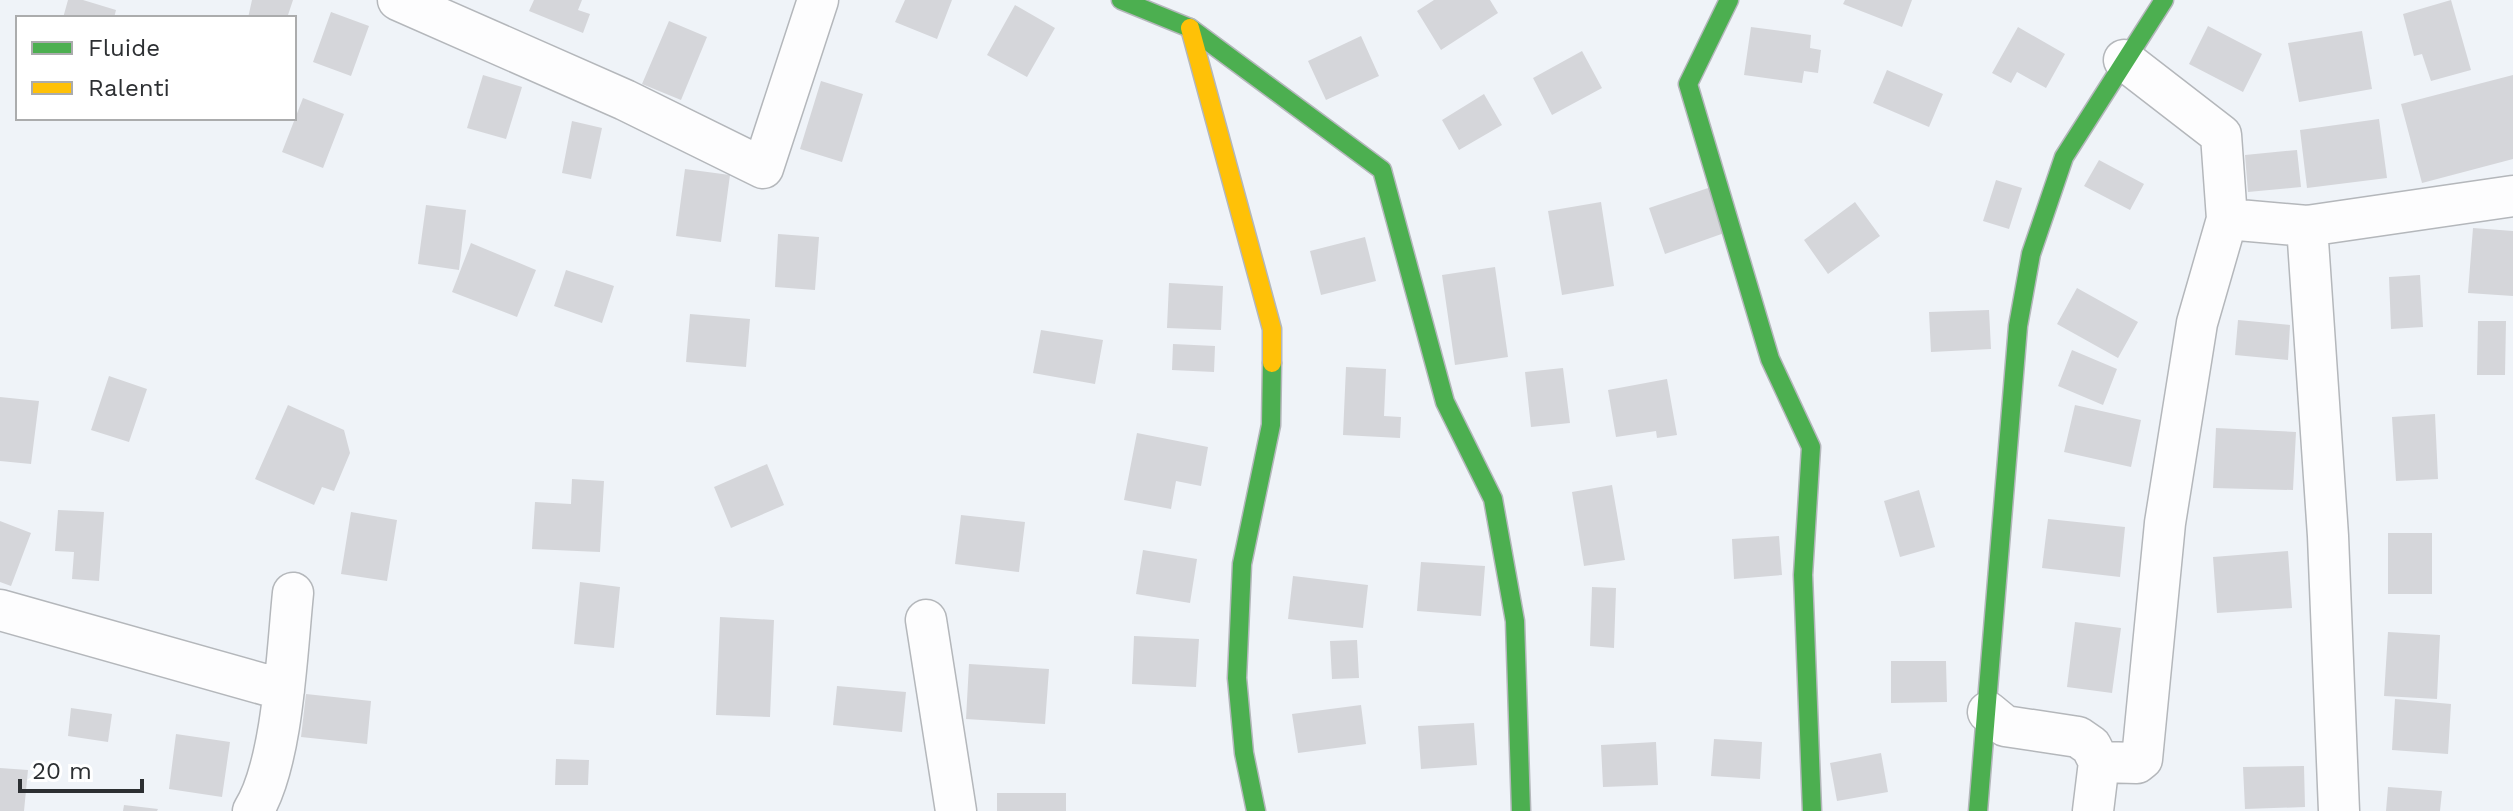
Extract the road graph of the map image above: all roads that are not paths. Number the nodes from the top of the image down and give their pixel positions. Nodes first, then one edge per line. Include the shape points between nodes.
1 (398, 0) edge
2 (818, 0) edge
3 (1121, 0) edge
4 (1729, 0) edge
5 (2164, 0) edge
6 (1190, 28) junction
7 (2124, 60) junction
8 (2513, 196) edge
9 (2227, 219) junction
10 (2307, 226) junction
11 (293, 593) dead end
12 (0, 610) edge
13 (926, 620) dead end
14 (284, 690) junction
15 (1988, 712) junction
16 (2099, 762) junction
17 (253, 811) edge
18 (956, 811) edge
19 (1256, 811) edge
20 (1521, 811) edge
21 (1812, 811) edge
22 (1978, 811) edge
23 (2093, 811) edge
24 (2339, 811) edge

1 - 2 street via 625,100 763,168
3 - 6 street
4 - 21 street via 1688,84 1770,359 1811,447 1803,575
5 - 7 street
6 - 19 street via 1272,329 1271,425 1242,564 1237,678
6 - 20 street via 1382,170 1445,402 1493,499 1515,621
7 - 9 street via 2221,135
7 - 15 street via 2064,157 2031,254 2018,326
8 - 10 street
9 - 10 street
9 - 16 street via 2197,323 2167,507 2142,759
10 - 24 street via 2328,536
11 - 14 street
12 - 14 street
13 - 18 street
14 - 17 street via 265,793
15 - 16 street via 2005,726 2078,737 2091,746
15 - 22 street
16 - 23 street

